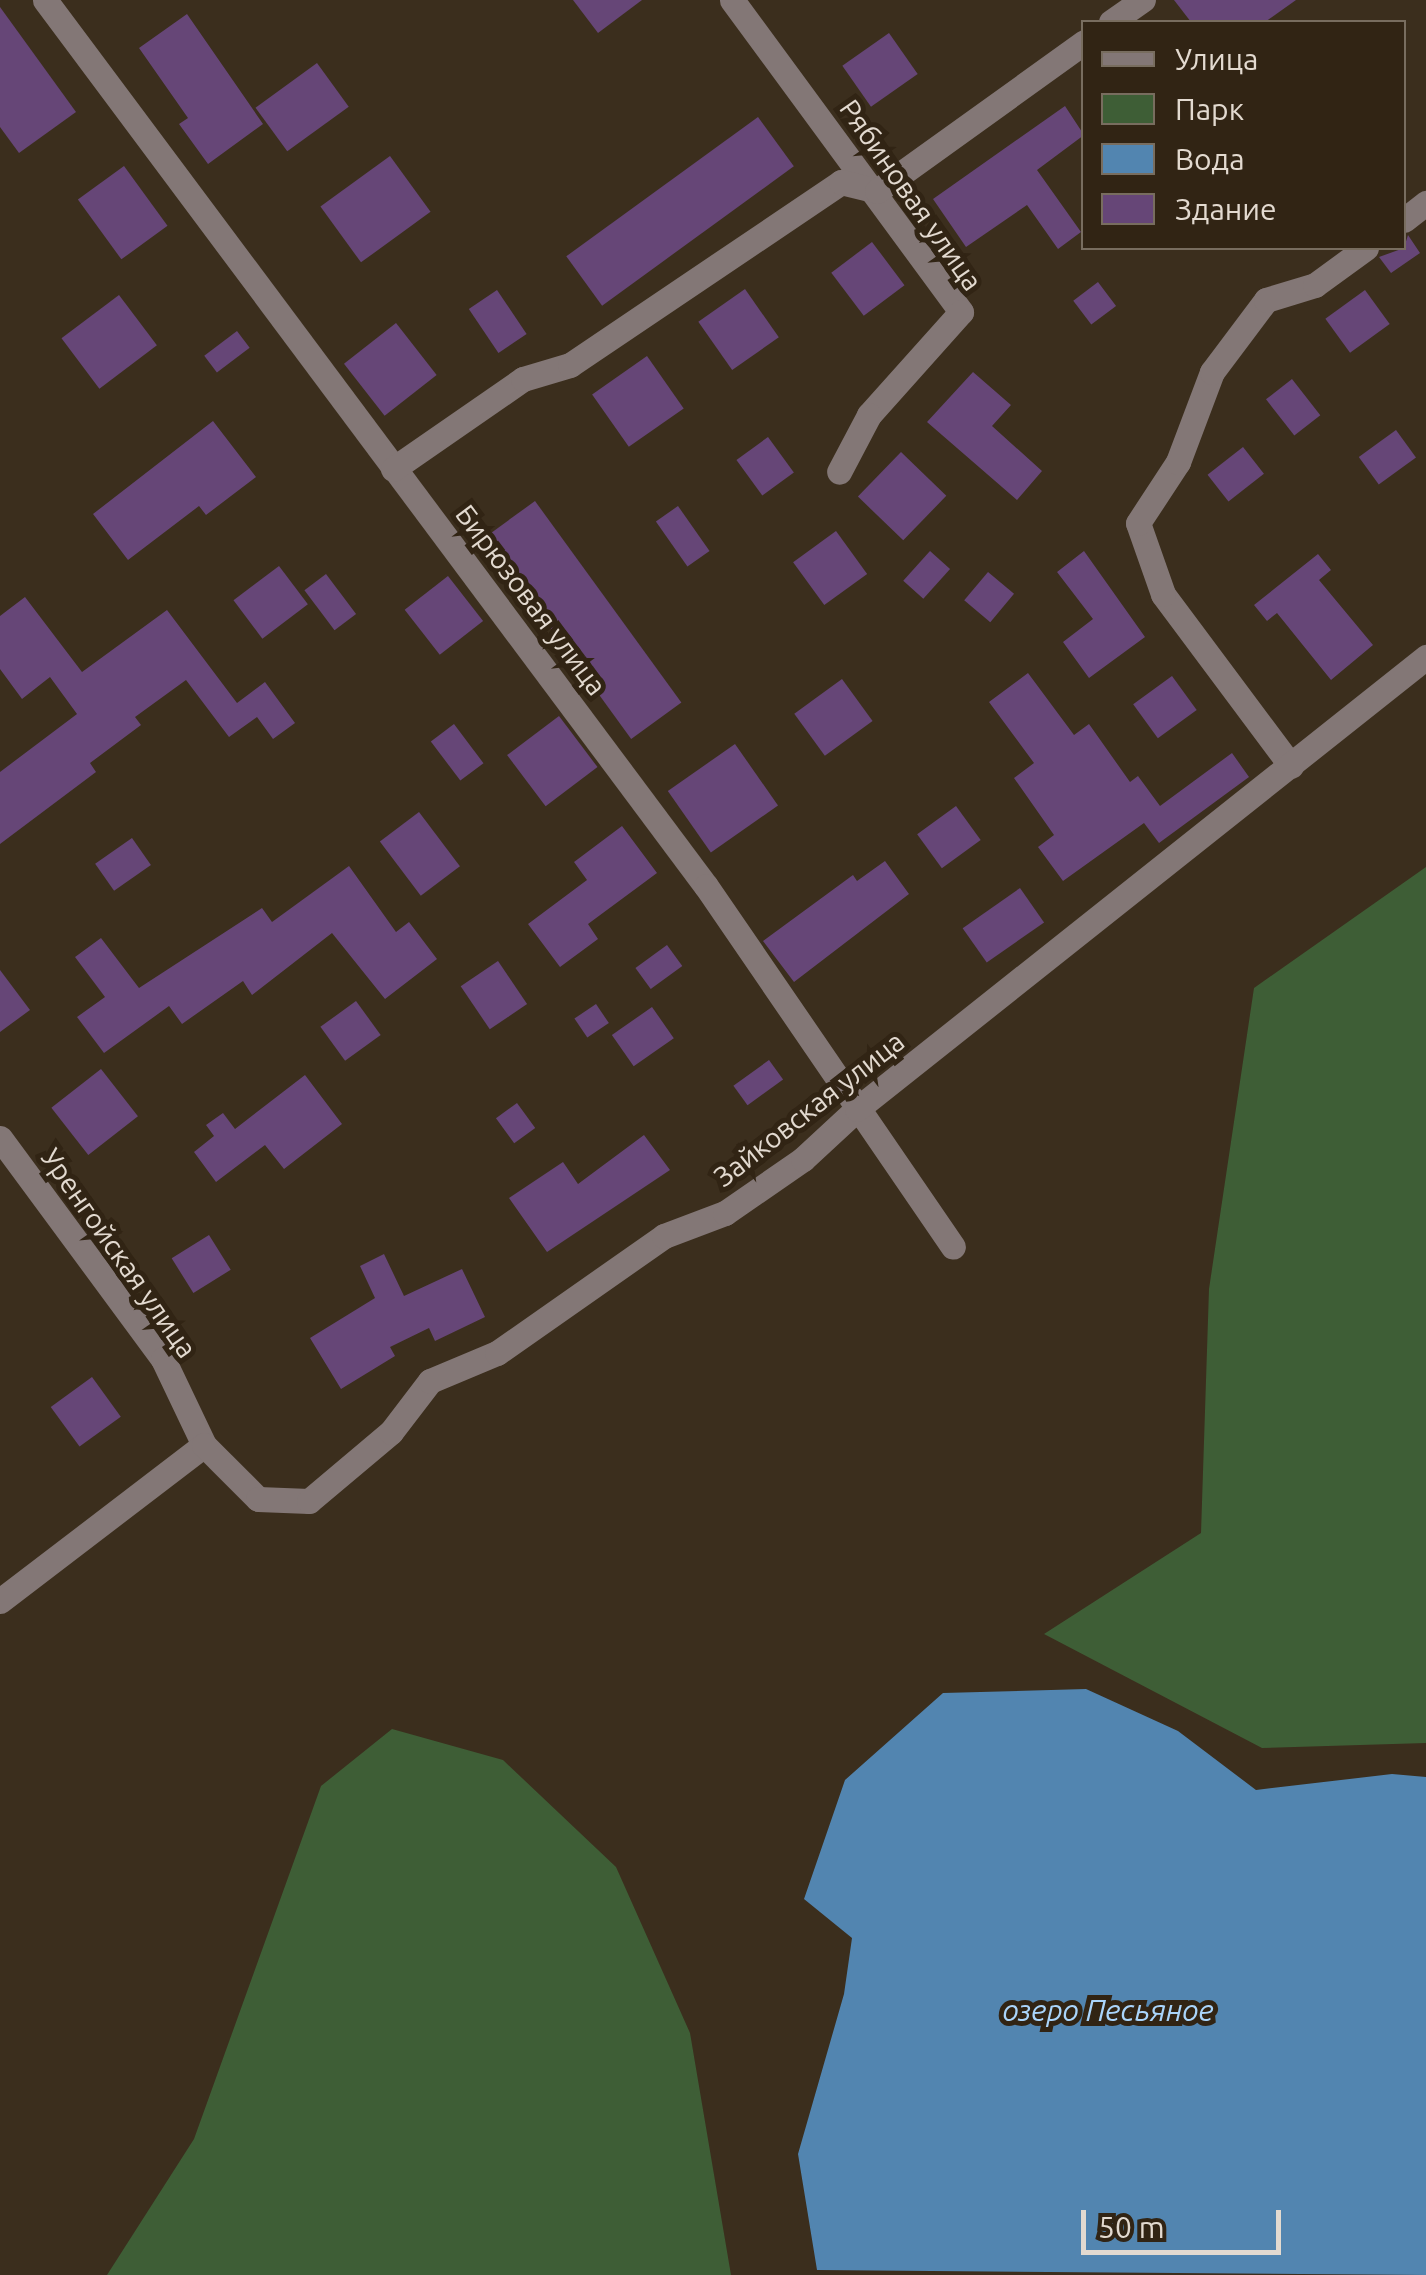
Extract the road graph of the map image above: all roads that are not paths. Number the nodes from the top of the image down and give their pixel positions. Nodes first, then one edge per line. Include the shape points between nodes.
1 (45, 0) edge
2 (732, 0) edge
3 (1142, 0) edge
4 (1114, 20) edge
5 (1081, 44) edge
6 (877, 191) junction
7 (1426, 203) edge
8 (1406, 218) edge
9 (1363, 250) edge
10 (393, 470) junction
11 (838, 472) dead end
12 (1426, 656) edge
13 (1291, 766) junction
14 (857, 1109) junction
15 (0, 1138) edge
16 (953, 1247) dead end
17 (204, 1444) junction
18 (0, 1601) edge

1 - 10 street, Бирюзовая улица
2 - 6 street, Рябиновая улица
3 - 4 street
5 - 6 street
6 - 10 street via 840,182 570,365 523,380
6 - 11 street, Рябиновая улица via 961,312 869,415
7 - 8 street
9 - 13 street via 1315,285 1266,300 1212,372 1178,462 1138,523 1163,594
10 - 14 street, Бирюзовая улица via 706,886
12 - 13 street, Зайковская улица
13 - 14 street, Зайковская улица
14 - 16 street, Бирюзовая улица
14 - 17 street, Зайковская улица via 803,1159 725,1213 664,1236 497,1353 430,1381 391,1432 310,1500 258,1499
15 - 17 street, Уренгойская улица via 163,1359
17 - 18 street

